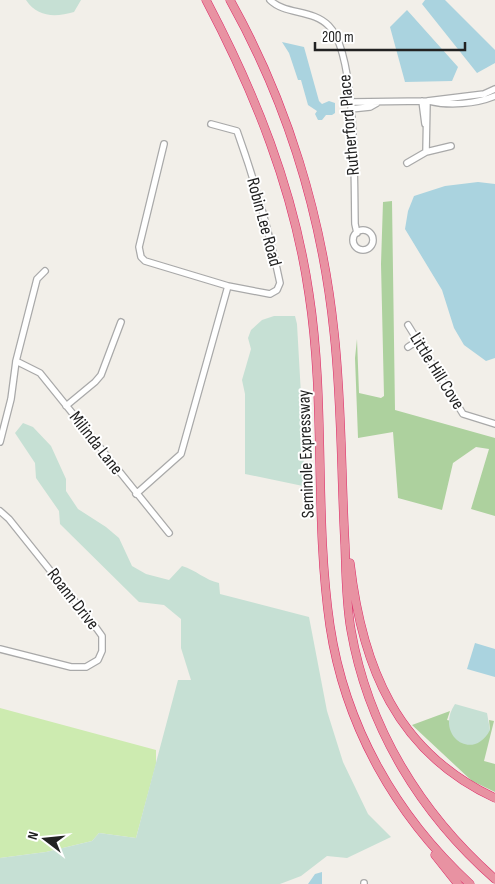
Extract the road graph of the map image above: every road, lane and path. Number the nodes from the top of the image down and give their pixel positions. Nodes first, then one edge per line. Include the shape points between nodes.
1 (206, 0) edge
2 (230, 0) edge
3 (270, 0) edge
4 (495, 89) edge
5 (495, 96) edge
6 (425, 101) junction
7 (351, 102) junction
8 (364, 105) junction
9 (351, 109) junction
10 (211, 124) dead end
11 (164, 144) dead end
12 (451, 146) dead end
13 (426, 152) junction
14 (407, 162) dead end
15 (357, 233) dead end
16 (45, 271) dead end
17 (228, 286) junction
18 (121, 322) dead end
19 (408, 325) dead end
20 (423, 346) junction
21 (408, 347) dead end
22 (16, 361) junction
23 (66, 406) junction
24 (495, 424) edge
25 (0, 442) edge
26 (342, 489) junction
27 (136, 494) junction
28 (0, 511) edge
29 (169, 533) dead end
30 (0, 649) edge
31 (495, 798) edge
32 (426, 840) junction
33 (495, 879) edge
34 (458, 884) edge
35 (470, 884) edge

1 - 32 highway, Seminole Expressway via 261,114 300,244 315,336 326,580 338,668 349,702 384,779
2 - 26 highway, Seminole Expressway via 278,102 319,238 337,365
3 - 7 street, Rutherford Place via 314,16 329,26 337,40
4 - 6 street via 484,94
5 - 6 street via 474,102 439,104
6 - 8 street
6 - 13 street
7 - 8 street
7 - 9 street, Rutherford Place
8 - 9 street
9 - 15 street, Rutherford Place
10 - 17 street, Robin Lee Road via 237,131 270,234 280,283 274,292 265,295
11 - 17 street, Robin Lee Road via 139,247 141,258
12 - 13 street
13 - 14 street
16 - 22 street via 37,279
17 - 27 street via 181,454
18 - 23 street via 101,375
19 - 20 street, Little Hill Cove
20 - 21 street via 414,343
20 - 24 street, Little Hill Cove via 463,414
22 - 23 street, Milinda Lane via 40,373
22 - 25 street
23 - 27 street, Milinda Lane
26 - 31 highway via 354,589 362,634 374,672 408,731 442,766
26 - 33 highway, Seminole Expressway via 351,631 368,696 402,768 435,817
27 - 29 street, Milinda Lane
28 - 30 street, Roann Drive via 97,629 103,644 98,660 79,668
32 - 34 highway
32 - 35 highway, Seminole Expressway

